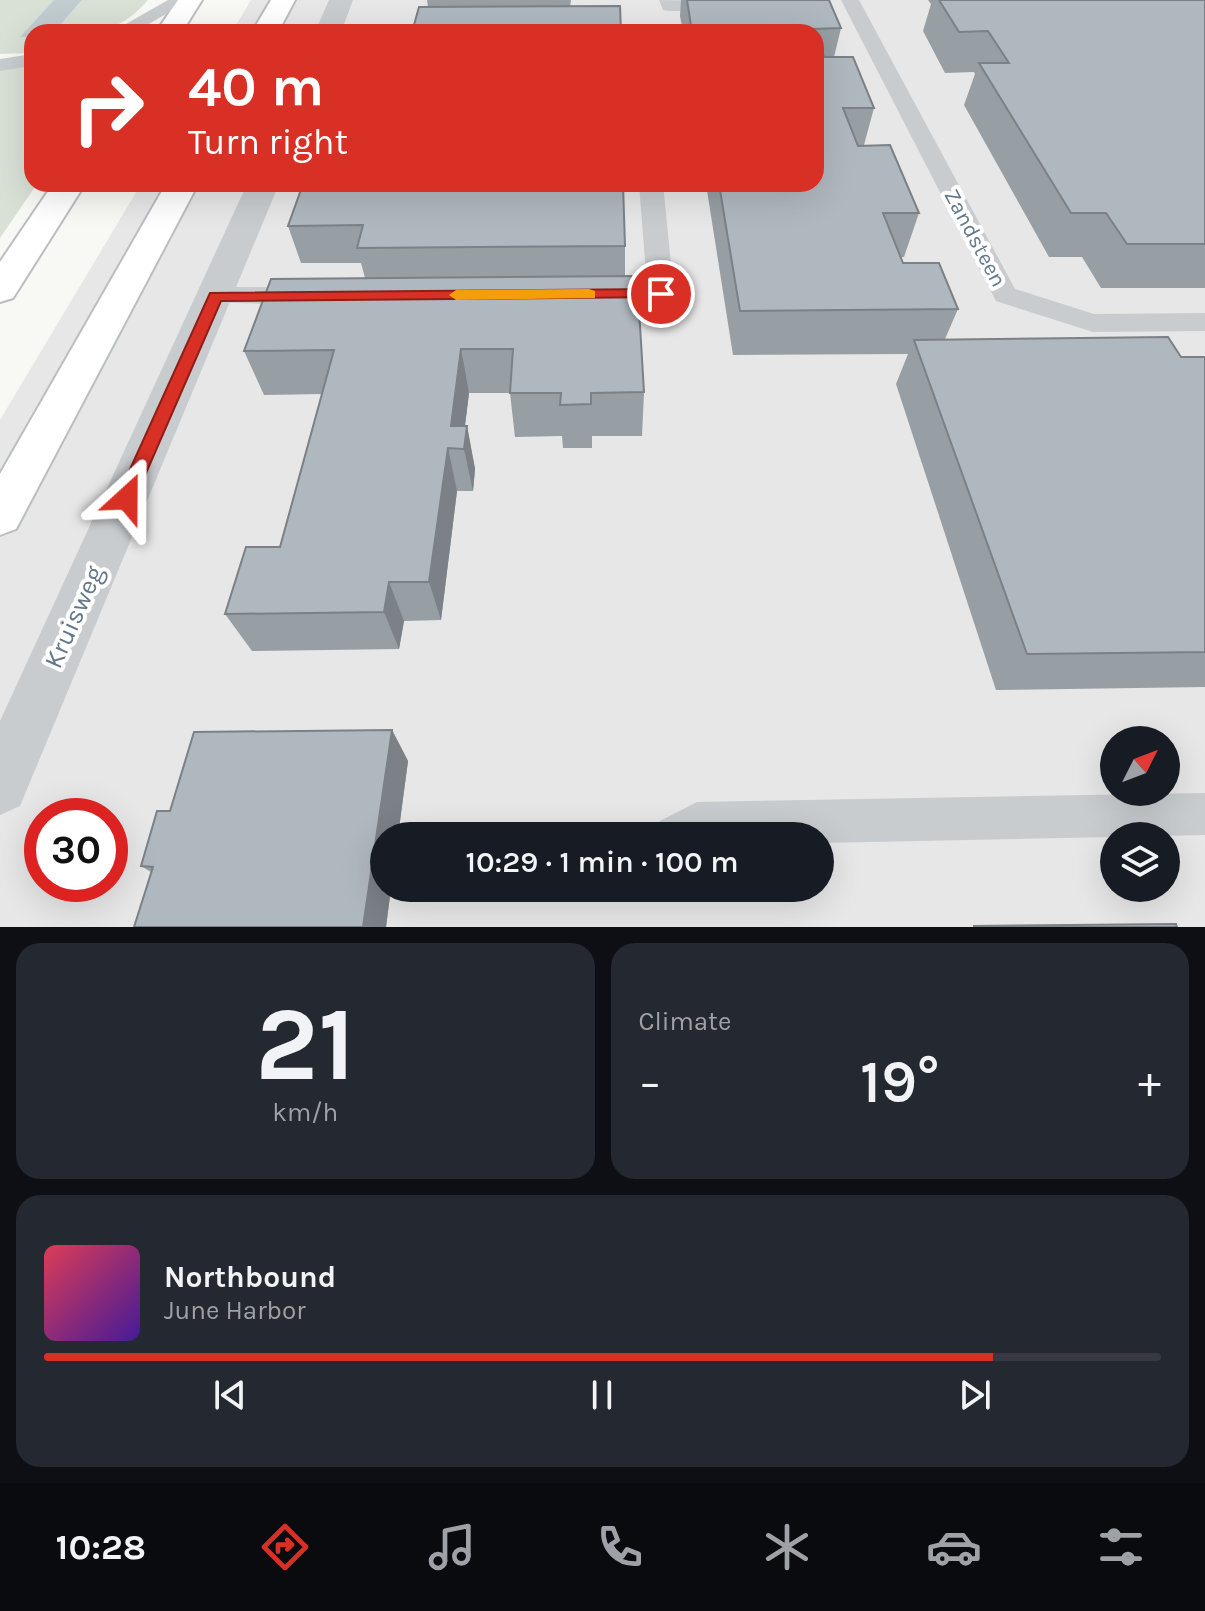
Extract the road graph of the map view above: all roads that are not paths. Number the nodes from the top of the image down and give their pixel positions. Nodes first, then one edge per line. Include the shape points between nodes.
1 (181, 0) edge
2 (190, 0) edge
3 (283, 0) edge
4 (341, 0) edge
5 (668, 0) edge
6 (847, 4) edge
7 (745, 6) edge
8 (136, 24) edge
9 (174, 24) edge
10 (270, 24) edge
11 (331, 24) edge
12 (24, 61) edge
13 (0, 65) edge
14 (64, 192) edge
15 (178, 192) edge
16 (260, 192) edge
17 (627, 192) edge
18 (652, 192) edge
19 (621, 193) edge
20 (0, 290) edge
21 (565, 294) edge
22 (215, 296) junction
23 (327, 296) edge
24 (1205, 322) edge
25 (0, 516) edge
26 (0, 786) edge
27 (1205, 814) edge
28 (799, 822) edge

1 - 8 lane
2 - 9 highway
3 - 10 highway
4 - 11 street
5 - 7 lane via 669,6
6 - 24 lane, Zandsteen via 1005,295 1093,323
12 - 13 lane
14 - 20 highway
15 - 25 highway
16 - 22 street, Kruisweg
17 - 19 lane
18 - 21 lane via 661,294
22 - 23 lane
22 - 26 street, Kruisweg
27 - 28 lane

